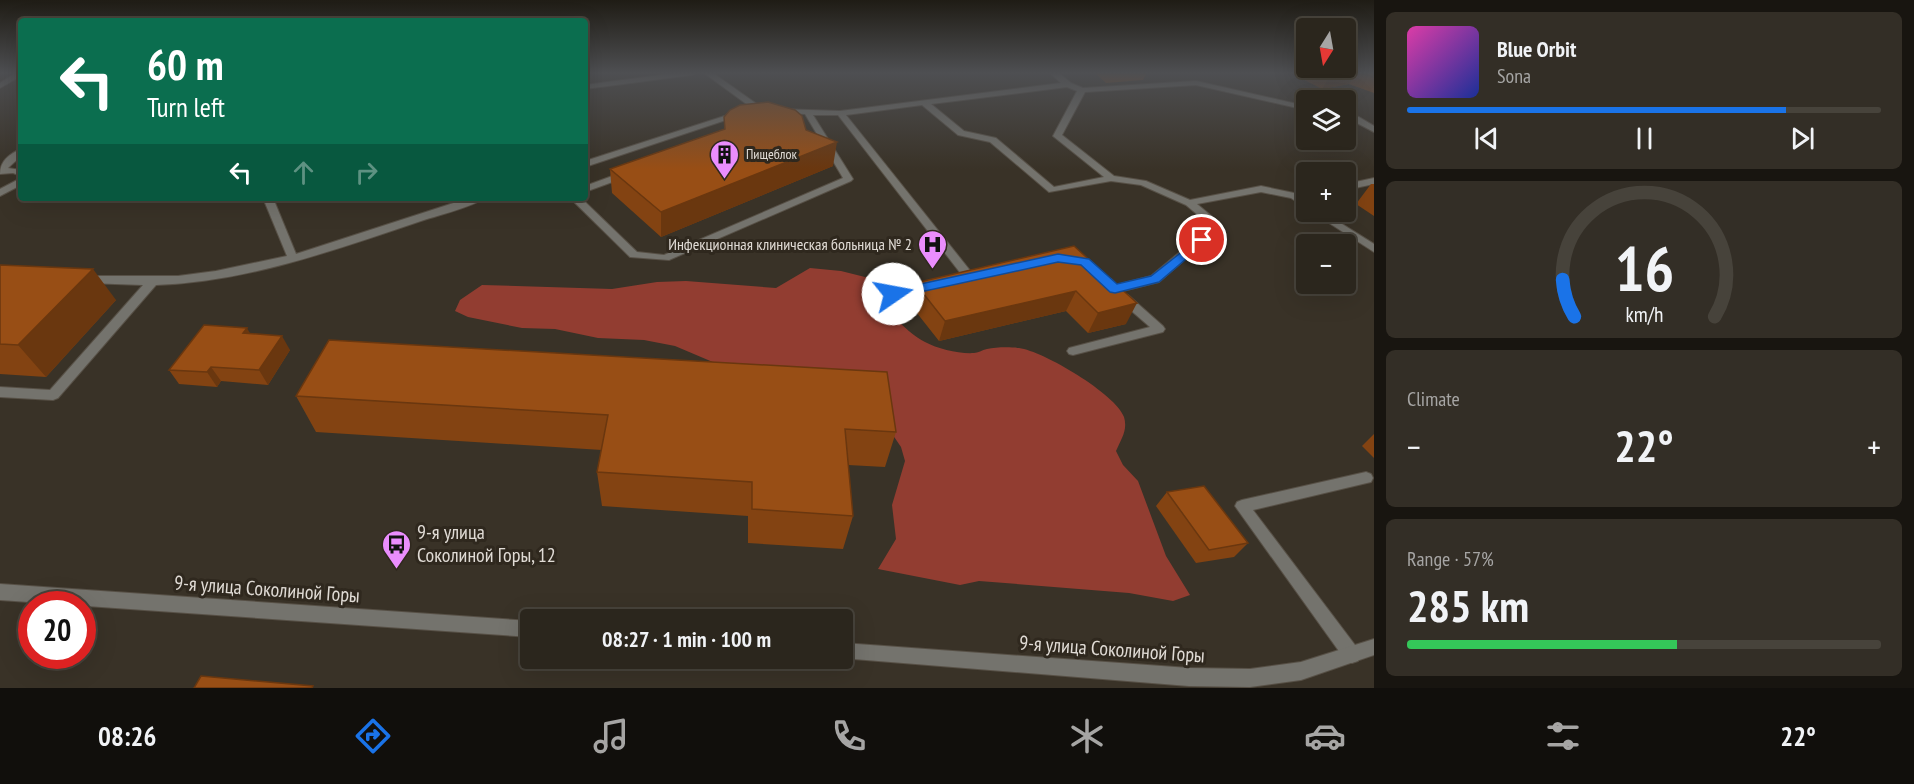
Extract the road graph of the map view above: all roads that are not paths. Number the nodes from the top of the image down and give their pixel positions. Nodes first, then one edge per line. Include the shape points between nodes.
1 (753, 105) edge
2 (906, 105) edge
3 (927, 105) edge
4 (1074, 105) edge
5 (759, 109) junction
6 (808, 113) junction
7 (840, 113) junction
8 (1356, 119) edge
9 (1373, 128) edge
10 (18, 154) edge
11 (588, 163) edge
12 (639, 169) edge
13 (0, 171) edge
14 (18, 172) edge
15 (1111, 178) junction
16 (1374, 181) edge
17 (18, 184) edge
18 (1356, 185) edge
19 (588, 188) edge
20 (0, 193) edge
21 (1294, 196) edge
22 (269, 201) edge
23 (470, 201) edge
24 (578, 201) edge
25 (1189, 203) junction
26 (1332, 222) edge
27 (1374, 249) edge
28 (293, 258) junction
29 (991, 273) edge
30 (1100, 275) edge
31 (70, 278) edge
32 (152, 282) junction
33 (937, 285) edge
34 (1115, 289) junction
35 (893, 294) dead end
36 (1073, 351) dead end
37 (0, 392) edge
38 (1366, 478) dead end
39 (0, 592) edge
40 (520, 628) edge
41 (1374, 647) edge
42 (853, 652) edge
43 (1352, 655) junction

1 - 5 street
2 - 7 street
3 - 15 street via 960,133 993,140 1052,190
4 - 15 street via 1057,136
5 - 6 street
5 - 11 street via 723,124
6 - 7 street
6 - 24 street via 848,179 664,258 634,255
7 - 29 street via 964,279
8 - 9 street
10 - 13 street
12 - 19 street
13 - 14 street
15 - 25 street via 1143,183
16 - 18 street
17 - 20 street
21 - 25 street via 1261,189
22 - 28 street
23 - 28 street
25 - 34 street via 1217,226 1155,279
26 - 27 street
28 - 32 street
30 - 34 street
31 - 32 street
32 - 37 street via 53,395
33 - 35 street
34 - 36 street via 1159,329
38 - 43 street via 1242,507
39 - 40 street, 9-я улица Соколиной Горы
41 - 43 street, 9-я улица Соколиной Горы
42 - 43 street, 9-я улица Соколиной Горы via 1189,677 1250,678 1301,671

